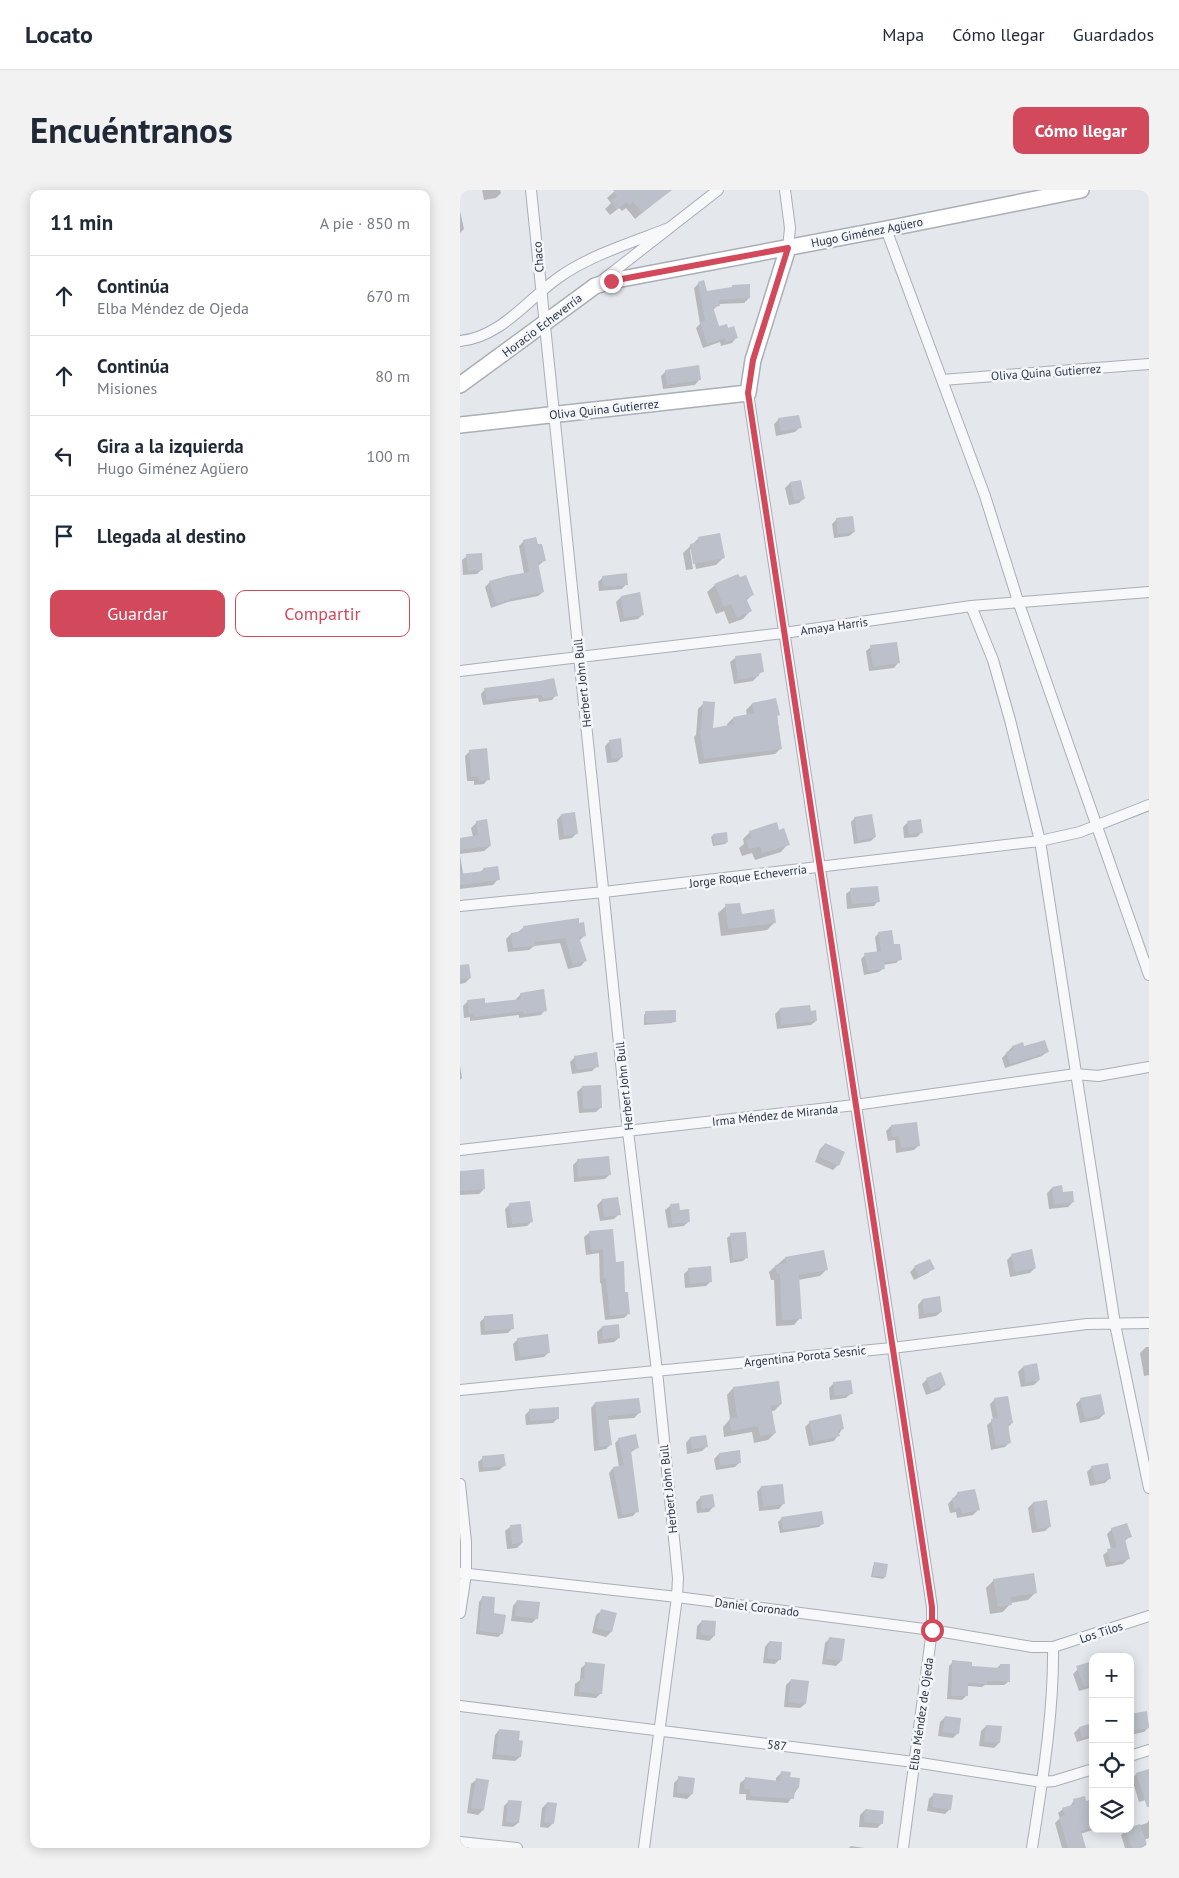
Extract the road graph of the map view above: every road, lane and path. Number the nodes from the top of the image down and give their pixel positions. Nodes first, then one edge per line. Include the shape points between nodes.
1 (531, 190) edge
2 (718, 190) edge
3 (785, 190) edge
4 (1081, 190) edge
5 (669, 228) junction
6 (886, 229) junction
7 (788, 248) junction
8 (595, 286) junction
9 (541, 293) junction
10 (544, 323) junction
11 (460, 341) edge
12 (1149, 364) edge
13 (942, 380) junction
14 (460, 385) edge
15 (748, 393) junction
16 (554, 415) junction
17 (460, 425) edge
18 (1149, 592) edge
19 (1018, 601) junction
20 (971, 606) junction
21 (784, 633) junction
22 (579, 656) junction
23 (460, 670) edge
24 (1149, 805) edge
25 (1096, 826) junction
26 (1040, 841) junction
27 (819, 868) junction
28 (604, 892) junction
29 (460, 906) edge
30 (1149, 974) edge
31 (1149, 1066) edge
32 (1076, 1074) junction
33 (855, 1106) junction
34 (628, 1131) junction
35 (460, 1150) edge
36 (1149, 1323) edge
37 (1115, 1324) junction
38 (892, 1348) junction
39 (656, 1371) junction
40 (460, 1390) edge
41 (460, 1484) edge
42 (1149, 1488) edge
43 (463, 1573) edge
44 (677, 1597) junction
45 (460, 1613) edge
46 (1149, 1616) edge
47 (932, 1630) junction
48 (1053, 1647) junction
49 (460, 1706) edge
50 (659, 1731) junction
51 (1149, 1750) edge
52 (1134, 1755) edge
53 (914, 1762) junction
54 (1089, 1770) edge
55 (1042, 1782) junction
56 (460, 1842) edge
57 (517, 1848) edge
58 (644, 1848) edge
59 (903, 1848) edge
60 (1032, 1848) edge

1 - 9 street, Chaco
2 - 5 street, Horacio Echeverría
3 - 7 street via 790,228
4 - 6 street, Hugo Giménez Agüero
5 - 8 street, Horacio Echeverría
5 - 9 street via 577,267
6 - 7 street, Hugo Giménez Agüero
6 - 13 street
7 - 8 street, Hugo Giménez Agüero via 637,275
7 - 15 street via 753,360
8 - 10 street, Horacio Echeverría
9 - 10 street, Chaco
9 - 11 street via 502,324 478,337
10 - 14 street, Horacio Echeverría
10 - 16 street, Herbert John Bull
12 - 13 street, Oliva Quina Gutierrez
13 - 19 street via 985,496
15 - 16 street, Oliva Quina Gutierrez
15 - 21 street, Elba Méndez de Ojeda
16 - 17 street, Oliva Quina Gutierrez
16 - 22 street, Herbert John Bull
18 - 19 street, Amaya Harris
19 - 20 street, Amaya Harris
19 - 25 street
20 - 21 street, Amaya Harris
20 - 26 street via 1010,720
21 - 22 street, Amaya Harris
21 - 27 street, Elba Méndez de Ojeda
22 - 23 street, Amaya Harris
22 - 28 street, Herbert John Bull
24 - 25 street, Jorge Roque Echeverría
25 - 26 street, Jorge Roque Echeverría
25 - 30 street
26 - 27 street, Jorge Roque Echeverría
26 - 32 street
27 - 28 street, Jorge Roque Echeverría
27 - 33 street, Elba Méndez de Ojeda
28 - 29 street, Jorge Roque Echeverría
28 - 34 street, Herbert John Bull
31 - 32 street, Irma Méndez de Miranda via 1098,1076
32 - 33 street, Irma Méndez de Miranda
32 - 37 street
33 - 34 street, Irma Méndez de Miranda
33 - 38 street, Elba Méndez de Ojeda
34 - 35 street, Irma Méndez de Miranda
34 - 39 street, Herbert John Bull
36 - 37 street, Argentina Porota Sesnic
37 - 38 street, Argentina Porota Sesnic via 1087,1324
37 - 42 street
38 - 39 street, Argentina Porota Sesnic
38 - 47 street, Elba Méndez de Ojeda via 932,1607
39 - 40 street, Argentina Porota Sesnic
39 - 44 street, Herbert John Bull via 678,1578
41 - 43 street via 466,1542
43 - 44 street, Daniel Coronado
43 - 45 street
44 - 47 street, Daniel Coronado
44 - 50 street, Herbert John Bull
46 - 48 street, Los Tilos
47 - 48 street, Daniel Coronado via 1014,1645
47 - 53 street, Elba Méndez de Ojeda
48 - 55 street
49 - 50 street, 587
50 - 53 street, 587
50 - 58 street, Herbert John Bull
51 - 52 street
53 - 55 street, 587
53 - 59 street, Elba Méndez de Ojeda
54 - 55 street, 587
55 - 60 street
56 - 57 street

